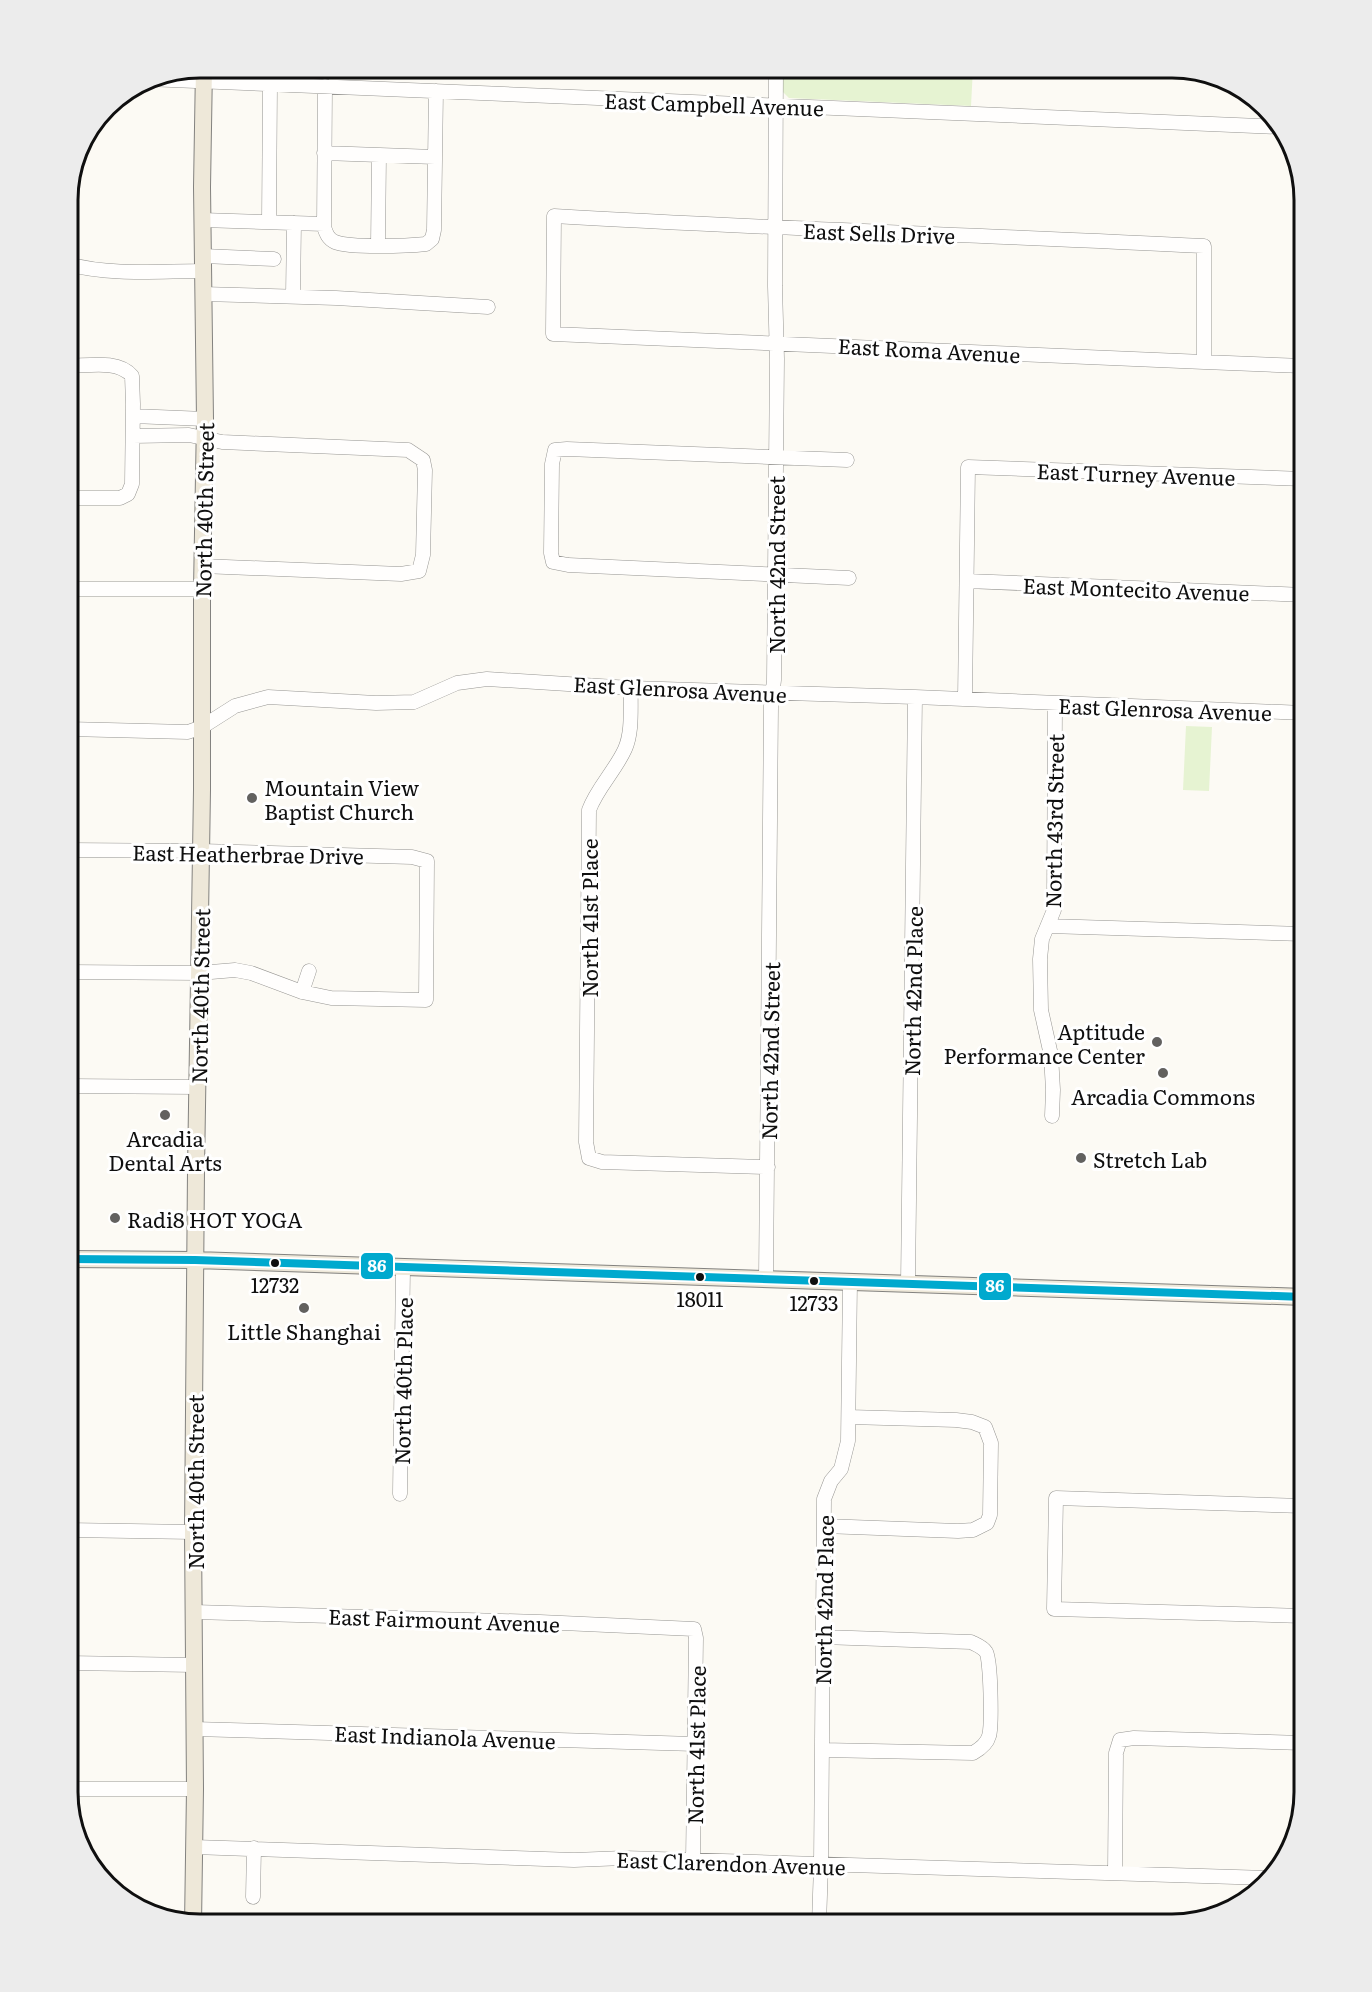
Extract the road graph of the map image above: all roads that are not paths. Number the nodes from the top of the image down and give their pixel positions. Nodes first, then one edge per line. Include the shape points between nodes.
1 (204, 78) edge
2 (230, 78) edge
3 (776, 78) edge
4 (270, 84) junction
5 (325, 86) junction
6 (436, 91) junction
7 (775, 106) junction
8 (1269, 127) edge
9 (324, 153) junction
10 (379, 155) junction
11 (435, 157) junction
12 (202, 220) junction
13 (269, 222) junction
14 (294, 223) junction
15 (324, 224) junction
16 (776, 228) junction
17 (378, 245) junction
18 (274, 259) dead end
19 (203, 263) junction
20 (78, 265) edge
21 (203, 294) junction
22 (293, 297) junction
23 (488, 307) dead end
24 (553, 334) joint
25 (776, 343) junction
26 (1204, 362) junction
27 (78, 366) edge
28 (1294, 366) edge
29 (133, 416) junction
30 (174, 418) junction
31 (205, 419) junction
32 (174, 435) junction
33 (133, 436) junction
34 (204, 439) junction
35 (776, 458) junction
36 (847, 460) dead end
37 (1294, 480) edge
38 (78, 498) edge
39 (202, 566) junction
40 (774, 574) junction
41 (849, 578) dead end
42 (967, 581) junction
43 (78, 589) edge
44 (202, 589) junction
45 (1294, 595) edge
46 (631, 688) junction
47 (773, 693) junction
48 (915, 697) junction
49 (965, 699) junction
50 (1055, 703) junction
51 (1294, 713) edge
52 (202, 727) junction
53 (78, 729) edge
54 (78, 850) edge
55 (201, 851) junction
56 (1048, 926) junction
57 (1294, 934) edge
58 (309, 971) dead end
59 (78, 972) edge
60 (199, 973) junction
61 (302, 992) junction
62 (78, 1086) edge
63 (197, 1087) junction
64 (1052, 1116) dead end
65 (768, 1167) junction
66 (78, 1259) edge
67 (195, 1260) junction
68 (403, 1268) junction
69 (766, 1279) junction
70 (850, 1282) junction
71 (908, 1284) junction
72 (1294, 1297) edge
73 (849, 1417) junction
74 (400, 1494) dead end
75 (1294, 1506) edge
76 (824, 1526) junction
77 (78, 1530) edge
78 (193, 1532) junction
79 (194, 1612) junction
80 (1294, 1616) edge
81 (694, 1629) joint
82 (822, 1637) junction
83 (78, 1663) edge
84 (194, 1665) junction
85 (194, 1730) junction
86 (1294, 1743) edge
87 (695, 1744) junction
88 (822, 1750) junction
89 (78, 1789) edge
90 (195, 1789) junction
91 (194, 1847) junction
92 (254, 1848) junction
93 (693, 1862) junction
94 (821, 1865) junction
95 (1115, 1873) junction
96 (1258, 1878) edge
97 (253, 1897) dead end
98 (193, 1914) edge
99 (819, 1914) edge

1 - 12 main road, North 40th Street
2 - 4 street, East Campbell Avenue
3 - 7 street, North 42nd Street
4 - 5 street, East Campbell Avenue
4 - 13 street
5 - 6 street, East Campbell Avenue
5 - 9 street
6 - 7 street, East Campbell Avenue
6 - 11 street
7 - 8 street, East Campbell Avenue
7 - 16 street, North 42nd Street
9 - 10 street
9 - 15 street
10 - 11 street
10 - 17 street
11 - 17 street via 432,238 426,244
12 - 13 street
12 - 19 main road, North 40th Street
13 - 14 street
14 - 15 street
14 - 22 street
15 - 17 street via 326,234 334,242
16 - 24 street, East Sells Drive via 554,216
16 - 25 street, North 42nd Street
16 - 26 street, East Sells Drive via 1204,246
18 - 19 street
19 - 20 street via 109,270
19 - 21 main road, North 40th Street
21 - 22 street
21 - 31 main road, North 40th Street
22 - 23 street
24 - 25 street, East Roma Avenue
25 - 26 street, East Roma Avenue
25 - 35 street, North 42nd Street
26 - 28 street, East Roma Avenue
27 - 29 street via 112,366 127,371 133,380
29 - 30 street
29 - 33 street
30 - 31 street
30 - 32 street
31 - 34 main road, North 40th Street
32 - 33 street
32 - 34 street
33 - 38 street via 132,484 128,494 120,498
34 - 39 main road, North 40th Street
34 - 39 street via 408,450 423,460 425,470 423,555 419,571 401,574
35 - 36 street
35 - 40 street, North 42nd Street
35 - 40 street via 567,449 555,450 552,464 554,562
37 - 42 street, East Turney Avenue via 968,467
39 - 44 main road, North 40th Street
40 - 41 street
40 - 47 street, North 42nd Street
42 - 45 street, East Montecito Avenue
42 - 49 street
43 - 44 street
44 - 52 main road, North 40th Street
46 - 47 street, East Glenrosa Avenue
46 - 52 street, East Glenrosa Avenue via 487,680 457,683 414,702 267,697 235,706
46 - 65 street, North 41st Place via 625,748 589,810 589,1158 602,1162
47 - 48 street, East Glenrosa Avenue
47 - 65 street, North 42nd Street
48 - 49 street, East Glenrosa Avenue
48 - 71 street, North 42nd Place
49 - 50 street, East Glenrosa Avenue
50 - 51 street, East Glenrosa Avenue
50 - 56 street, North 43rd Street via 1054,910
52 - 53 street, East Glenrosa Avenue via 188,732
52 - 55 main road, North 40th Street
54 - 55 street, East Heatherbrae Drive
55 - 60 main road, North 40th Street
55 - 61 street, East Heatherbrae Drive via 411,857 427,861 426,1000 331,998
56 - 57 street
56 - 64 street, North 43rd Street via 1040,959 1041,1010 1051,1055
58 - 61 street
59 - 60 street
60 - 61 street via 235,970
60 - 63 main road, North 40th Street
62 - 63 street
63 - 67 main road, North 40th Street
65 - 69 street, North 42nd Street
66 - 67 main road
67 - 68 main road
67 - 78 main road, North 40th Street
68 - 69 main road
68 - 74 street, North 40th Place
69 - 70 main road
70 - 71 main road
70 - 73 street, North 42nd Place
71 - 72 main road
73 - 76 street, North 42nd Place via 847,1453 827,1488
73 - 76 street via 956,1420 985,1427 991,1443 987,1523 974,1530 958,1531
75 - 80 street via 1056,1498 1054,1609
76 - 82 street, North 42nd Place
77 - 78 street
78 - 79 main road, North 40th Street
79 - 81 street, East Fairmount Avenue
79 - 84 main road, North 40th Street
81 - 87 street, North 41st Place
82 - 88 street, North 42nd Place
82 - 88 street via 971,1642 987,1653 990,1667 990,1735 974,1753
83 - 84 street
84 - 85 main road, North 40th Street
85 - 87 street, East Indianola Avenue
85 - 90 main road, North 40th Street
86 - 95 street via 1120,1740 1116,1753
87 - 93 street, North 41st Place
88 - 94 street, North 42nd Place
89 - 90 street
90 - 91 main road, North 40th Street
91 - 92 street, East Clarendon Avenue
91 - 98 main road, North 40th Street
92 - 93 street, East Clarendon Avenue
92 - 97 street
93 - 94 street, East Clarendon Avenue
94 - 95 street, East Clarendon Avenue
94 - 99 street, North 42nd Place
95 - 96 street, East Clarendon Avenue

